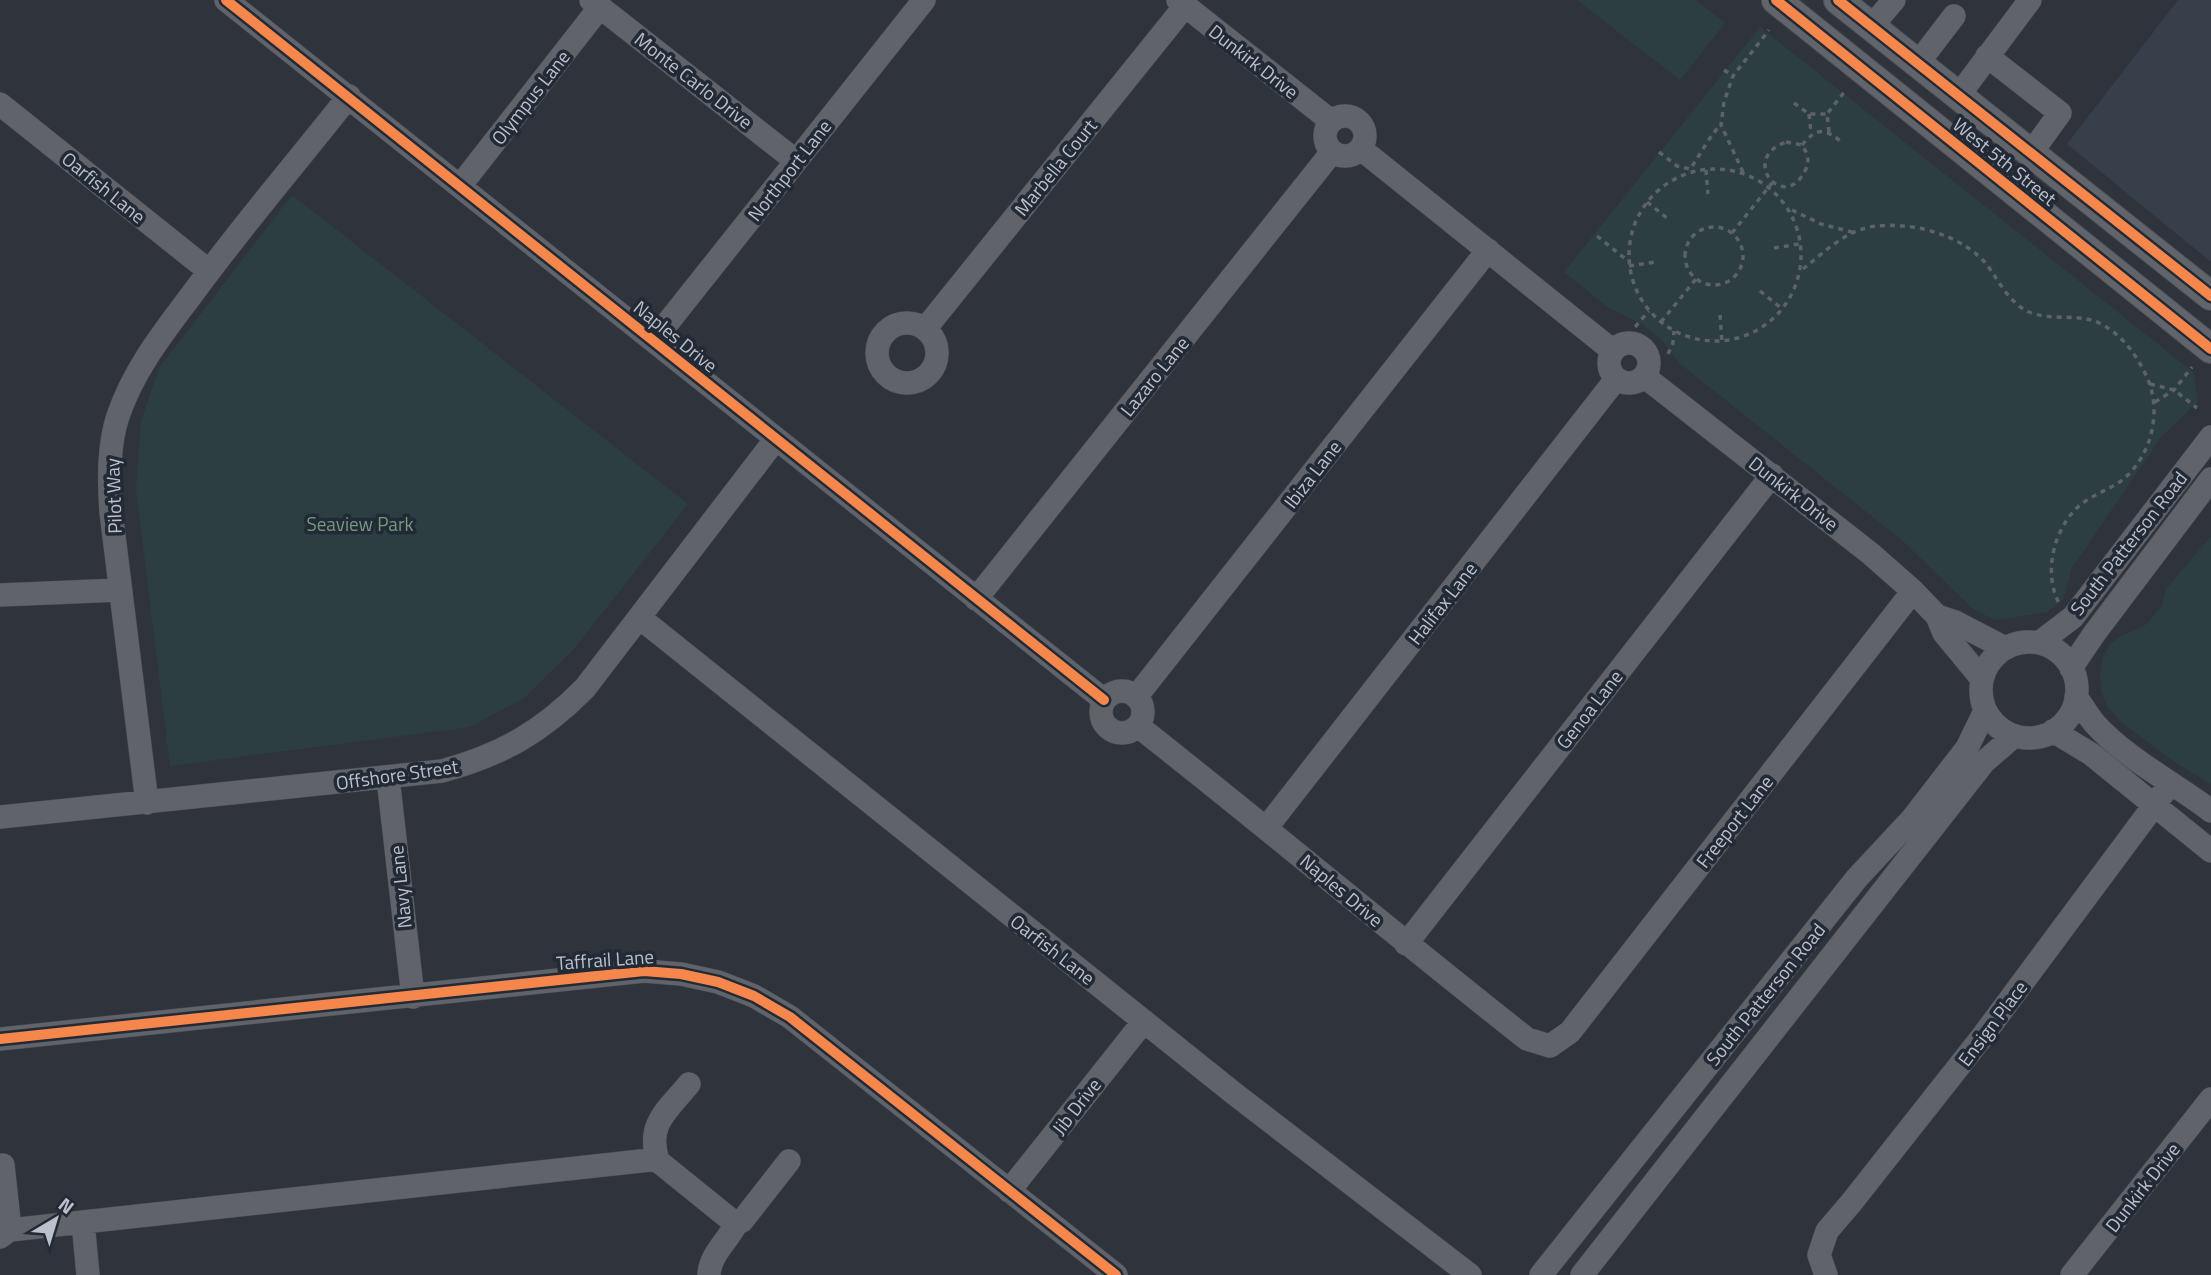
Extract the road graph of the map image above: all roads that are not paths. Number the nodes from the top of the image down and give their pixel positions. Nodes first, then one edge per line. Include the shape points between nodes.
1 (226, 0) edge
2 (924, 0) edge
3 (1776, 0) edge
4 (1838, 0) edge
5 (1894, 0) edge
6 (2030, 0) edge
7 (1182, 3) edge
8 (595, 4) edge
9 (1954, 16) dead end
10 (1871, 27) junction
11 (1987, 57) junction
12 (1918, 63) junction
13 (1959, 95) junction
14 (349, 96) junction
15 (0, 104) edge
16 (1331, 121) junction
17 (1361, 149) junction
18 (1332, 152) junction
19 (2031, 152) junction
20 (796, 161) junction
21 (460, 186) junction
22 (1488, 250) junction
23 (209, 271) junction
24 (2211, 296) edge
25 (925, 328) dead end
26 (654, 340) junction
27 (1613, 351) junction
28 (2202, 358) edge
29 (1645, 377) junction
30 (1616, 379) junction
31 (2211, 437) edge
32 (775, 440) junction
33 (1772, 475) junction
34 (2211, 479) edge
35 (120, 590) junction
36 (1913, 591) junction
37 (0, 595) edge
38 (976, 599) junction
39 (1937, 616) junction
40 (640, 618) junction
41 (2039, 643) junction
42 (2005, 648) junction
43 (2071, 668) junction
44 (1982, 679) junction
45 (1136, 697) junction
46 (2076, 697) junction
47 (1104, 700) junction
48 (1985, 710) junction
49 (1138, 726) junction
50 (2053, 731) junction
51 (2014, 736) junction
52 (388, 778) junction
53 (2170, 784) junction
54 (146, 803) junction
55 (2155, 807) junction
56 (2211, 810) edge
57 (0, 817) edge
58 (1267, 827) junction
59 (2211, 851) edge
60 (1406, 944) junction
61 (413, 997) junction
62 (1144, 1021) junction
63 (0, 1039) edge
64 (1550, 1046) joint
65 (689, 1084) dead end
66 (2211, 1099) edge
67 (658, 1161) junction
68 (789, 1161) dead end
69 (3, 1165) dead end
70 (1009, 1191) junction
71 (83, 1222) junction
72 (736, 1224) junction
73 (5, 1233) edge
74 (1823, 1269) edge
75 (88, 1275) edge
76 (709, 1275) edge
77 (1116, 1275) edge
78 (1469, 1275) edge
79 (1541, 1275) edge
80 (1581, 1275) edge
81 (2072, 1275) edge

1 - 14 street, Naples Drive
2 - 20 street, Northport Lane
3 - 28 main road, West 5th Street
4 - 10 main road, West 5th Street
5 - 10 street
6 - 11 street
7 - 16 street, Dunkirk Drive
7 - 25 street, Marbella Court
8 - 20 street, Monte Carlo Drive
8 - 21 street, Olympus Lane
9 - 12 street
10 - 12 main road, West 5th Street
11 - 13 street
11 - 19 street via 2060,113
12 - 13 main road, West 5th Street
13 - 19 main road, West 5th Street
14 - 21 street, Naples Drive
14 - 23 street, Pilot Way
15 - 23 street, Oarfish Lane
16 - 17 street via 1349,116 1361,123 1366,136
16 - 18 street via 1324,134
17 - 18 street via 1350,156
17 - 22 street
18 - 38 street, Lazaro Lane
19 - 24 main road, West 5th Street
20 - 26 street, Northport Lane
21 - 26 street, Naples Drive
22 - 27 street
22 - 45 street, Ibiza Lane
23 - 35 street, Pilot Way via 145,358 117,420 109,478
26 - 32 street, Naples Drive
27 - 29 street via 1630,343 1642,348 1649,359
27 - 30 street via 1610,369
29 - 30 street via 1634,383
29 - 33 street, Dunkirk Drive
30 - 58 street, Halifax Lane
31 - 41 street, South Patterson Road via 2073,617
32 - 38 street, Naples Drive
32 - 40 street, Offshore Street
33 - 36 street, Dunkirk Drive
33 - 60 street, Genoa Lane
34 - 43 street, South Patterson Road
35 - 37 street
35 - 54 street, Pilot Way
36 - 39 street, Dunkirk Drive
36 - 64 street, Freeport Lane via 1570,1032
38 - 47 street, Naples Drive
39 - 42 street, Dunkirk Drive
39 - 44 street, Dunkirk Drive via 1944,632
40 - 52 street, Offshore Street via 585,688 538,730 474,762
40 - 62 street, Oarfish Lane
41 - 42 street
41 - 43 street via 2052,648
42 - 44 street via 1994,656
43 - 46 street
44 - 48 street
45 - 47 street via 1123,691
45 - 49 street via 1143,715
46 - 50 street via 2064,723
46 - 53 street via 2093,722
47 - 49 street via 1101,714 1106,727 1126,733
48 - 51 street via 2002,730
48 - 79 street, South Patterson Road via 1967,748 1912,819 1857,878
49 - 58 street, Naples Drive
50 - 51 street via 2040,737
50 - 55 street via 2091,754
51 - 80 street, South Patterson Road via 1984,762
52 - 54 street, Offshore Street
52 - 61 street, Navy Lane
53 - 55 street, Ensign Place
53 - 56 street
54 - 57 street, Offshore Street
55 - 59 street
55 - 74 street, Ensign Place via 1982,1037 1827,1231 1821,1244
58 - 60 street, Naples Drive
60 - 64 street, Naples Drive via 1527,1039
61 - 63 street, Taffrail Lane
61 - 70 street, Taffrail Lane via 643,971 718,982 790,1017
62 - 70 street, Jib Drive
62 - 78 street, Oarfish Lane
65 - 67 street via 657,1123 653,1147
66 - 81 street, Dunkirk Drive
67 - 71 street
67 - 72 street
68 - 72 street
69 - 73 street
70 - 77 street, Taffrail Lane
71 - 73 street
71 - 75 street
72 - 76 street via 719,1247

